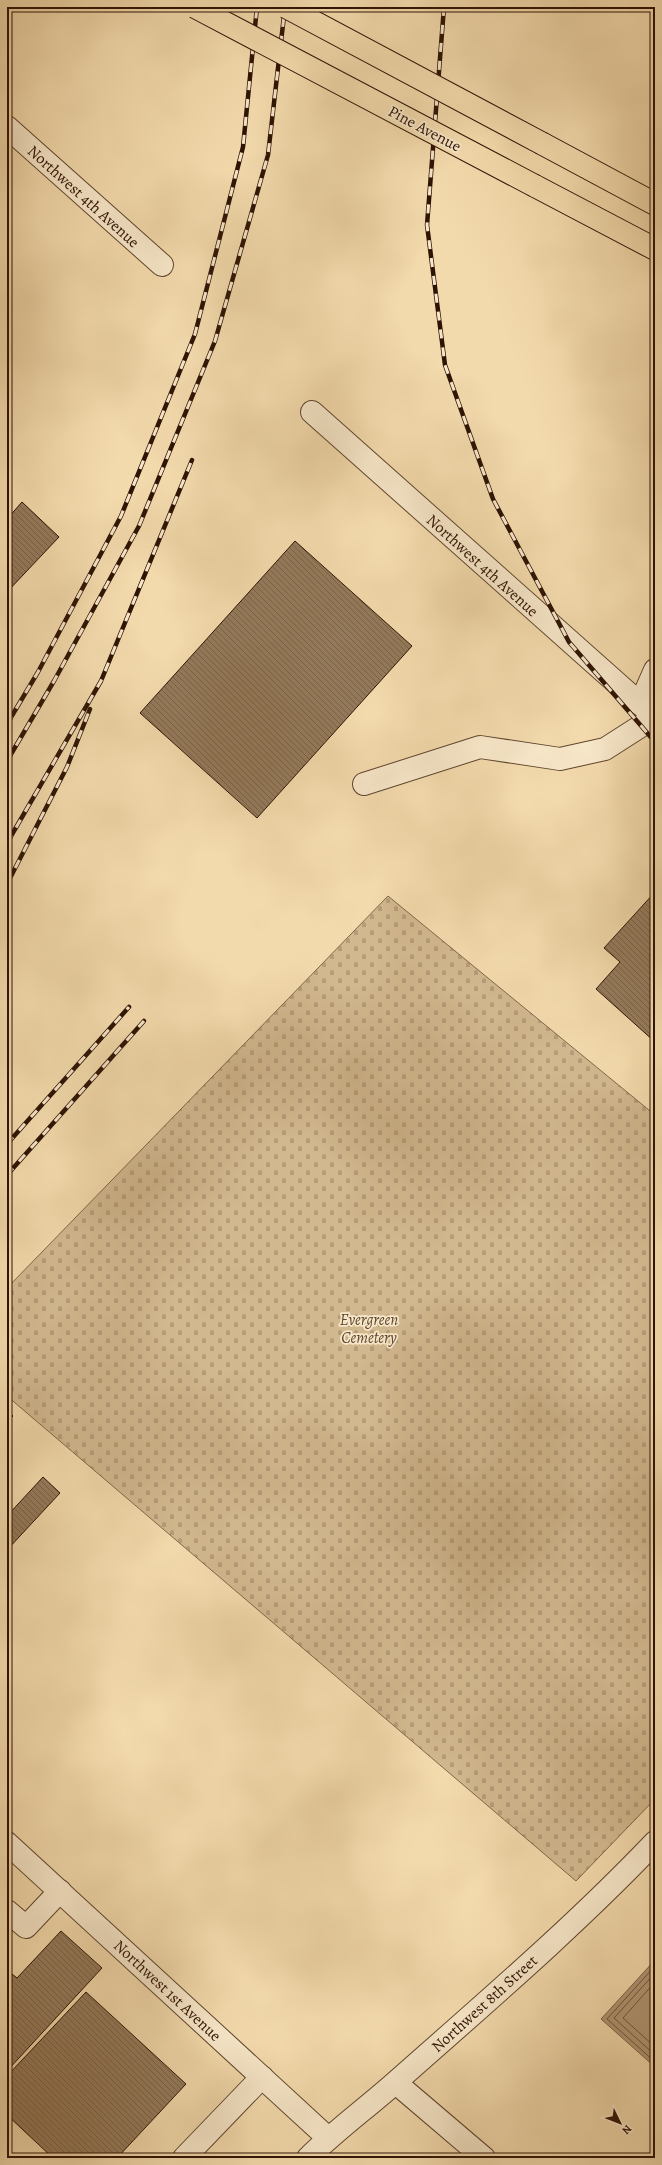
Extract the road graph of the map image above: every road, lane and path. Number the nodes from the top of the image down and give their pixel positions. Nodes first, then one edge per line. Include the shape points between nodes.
1 (195, 7) edge
2 (286, 7) edge
3 (7, 128) edge
4 (655, 204) edge
5 (655, 249) edge
6 (162, 265) dead end
7 (312, 412) dead end
8 (655, 670) edge
9 (650, 712) edge
10 (364, 784) dead end
11 (7, 1842) edge
12 (655, 1842) edge
13 (60, 1891) junction
14 (7, 1911) edge
15 (262, 2077) junction
16 (396, 2082) junction
17 (328, 2138) junction
18 (184, 2158) edge
19 (308, 2158) edge
20 (484, 2158) edge

1 - 5 highway, Pine Avenue, bridge
2 - 4 highway, bridge
3 - 6 street, Northwest 4th Avenue
7 - 9 street, Northwest 4th Avenue
8 - 9 street
9 - 10 street via 605,749 560,759 480,748
11 - 13 street, Northwest 1st Avenue
12 - 16 street, Northwest 8th Street via 605,1895
13 - 14 street via 26,1927
13 - 15 street, Northwest 1st Avenue
15 - 17 street, Northwest 1st Avenue
15 - 18 street
16 - 17 street, Northwest 8th Street
16 - 20 street
17 - 19 street, Northwest 8th Street

